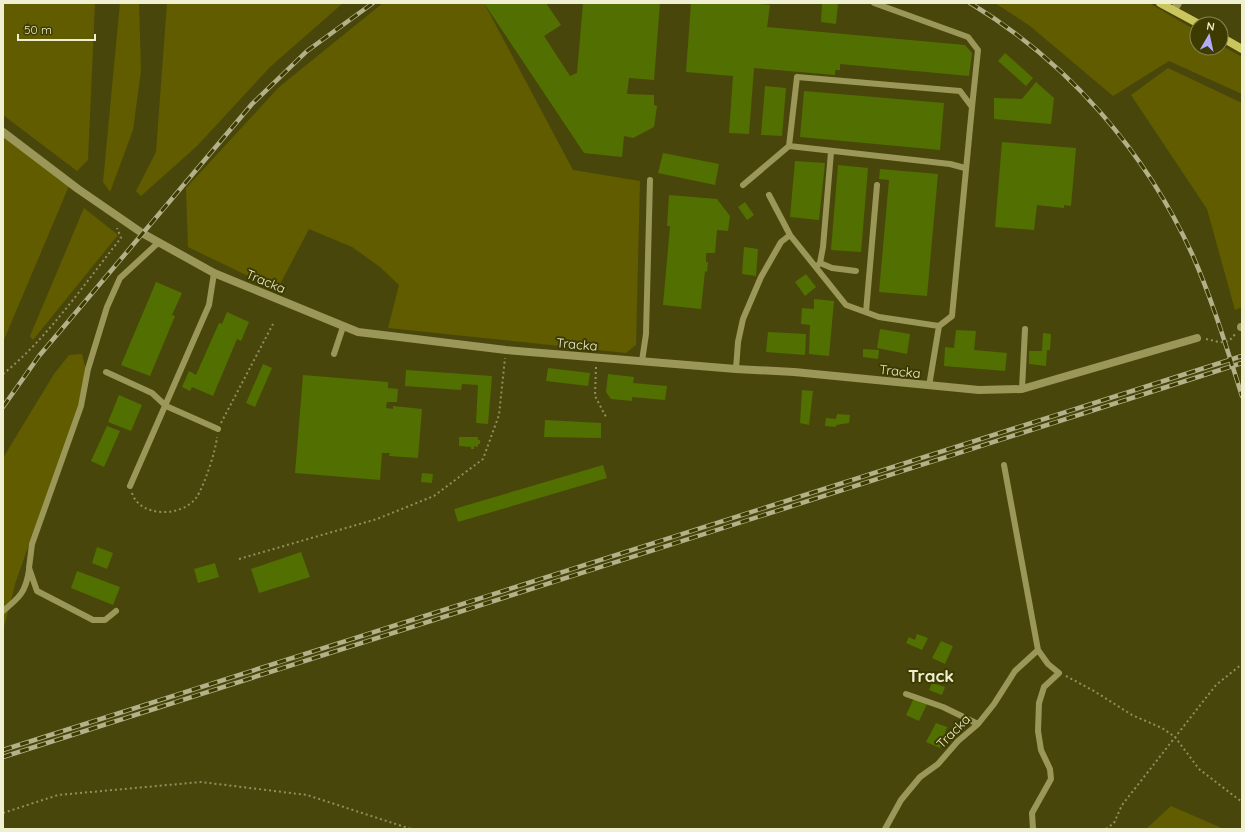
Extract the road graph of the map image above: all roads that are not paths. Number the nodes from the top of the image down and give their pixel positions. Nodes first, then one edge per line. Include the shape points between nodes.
1 (874, 3) edge
2 (1160, 3) edge
3 (1176, 7) edge
4 (1189, 17) edge
5 (1229, 42) edge
6 (1242, 49) edge
7 (972, 107) junction
8 (3, 132) edge
9 (789, 146) junction
10 (831, 152) junction
11 (965, 168) junction
12 (650, 180) dead end
13 (742, 185) dead end
14 (877, 185) dead end
15 (769, 195) dead end
16 (790, 234) junction
17 (159, 242) junction
18 (818, 265) junction
19 (856, 271) dead end
20 (214, 273) junction
21 (866, 312) junction
22 (940, 326) junction
23 (343, 327) junction
24 (1025, 329) dead end
25 (1197, 338) road end
26 (334, 354) dead end
27 (642, 361) junction
28 (736, 369) junction
29 (106, 372) dead end
30 (929, 386) junction
31 (1022, 388) junction
32 (166, 406) junction
33 (218, 429) road end
34 (1004, 466) dead end
35 (130, 486) road end
36 (29, 568) junction
37 (3, 610) edge
38 (116, 611) dead end
39 (1038, 650) junction
40 (906, 694) dead end
41 (978, 724) junction
42 (886, 829) edge
43 (1033, 829) edge

1 - 7 lane via 968,37 978,50
2 - 3 street
3 - 4 street
5 - 6 street
7 - 9 lane via 960,92 797,77
7 - 11 lane
8 - 17 street, Tracka via 78,189
9 - 10 lane
9 - 13 lane
10 - 11 lane via 950,164
10 - 18 lane via 824,247
11 - 22 lane via 952,316
12 - 27 lane via 646,334
14 - 21 lane
15 - 16 lane
16 - 18 lane
16 - 28 lane via 780,242 743,319
17 - 20 street, Tracka
17 - 36 lane via 120,278 107,307 88,370 81,406 32,544
18 - 19 lane
18 - 21 lane via 846,305
20 - 23 street, Tracka
20 - 32 lane via 209,305
21 - 22 lane via 879,317
22 - 30 lane
23 - 26 lane
23 - 27 street, Tracka via 358,332 506,350
24 - 31 lane
25 - 31 street, Tracka
27 - 28 street, Tracka
28 - 30 street, Tracka via 794,372
29 - 32 lane via 152,393
30 - 31 street, Tracka via 979,390
32 - 33 lane
32 - 35 lane
34 - 39 lane
36 - 37 lane via 27,584 19,598
36 - 38 lane via 37,592 93,620 104,620
39 - 41 lane, Tracka via 1015,671
39 - 43 lane via 1048,664 1059,673 1044,687 1039,702 1038,731 1041,750 1050,769 1051,779 1032,813
40 - 41 lane via 943,707
41 - 42 lane, Tracka via 958,741 938,764 920,777 901,800

